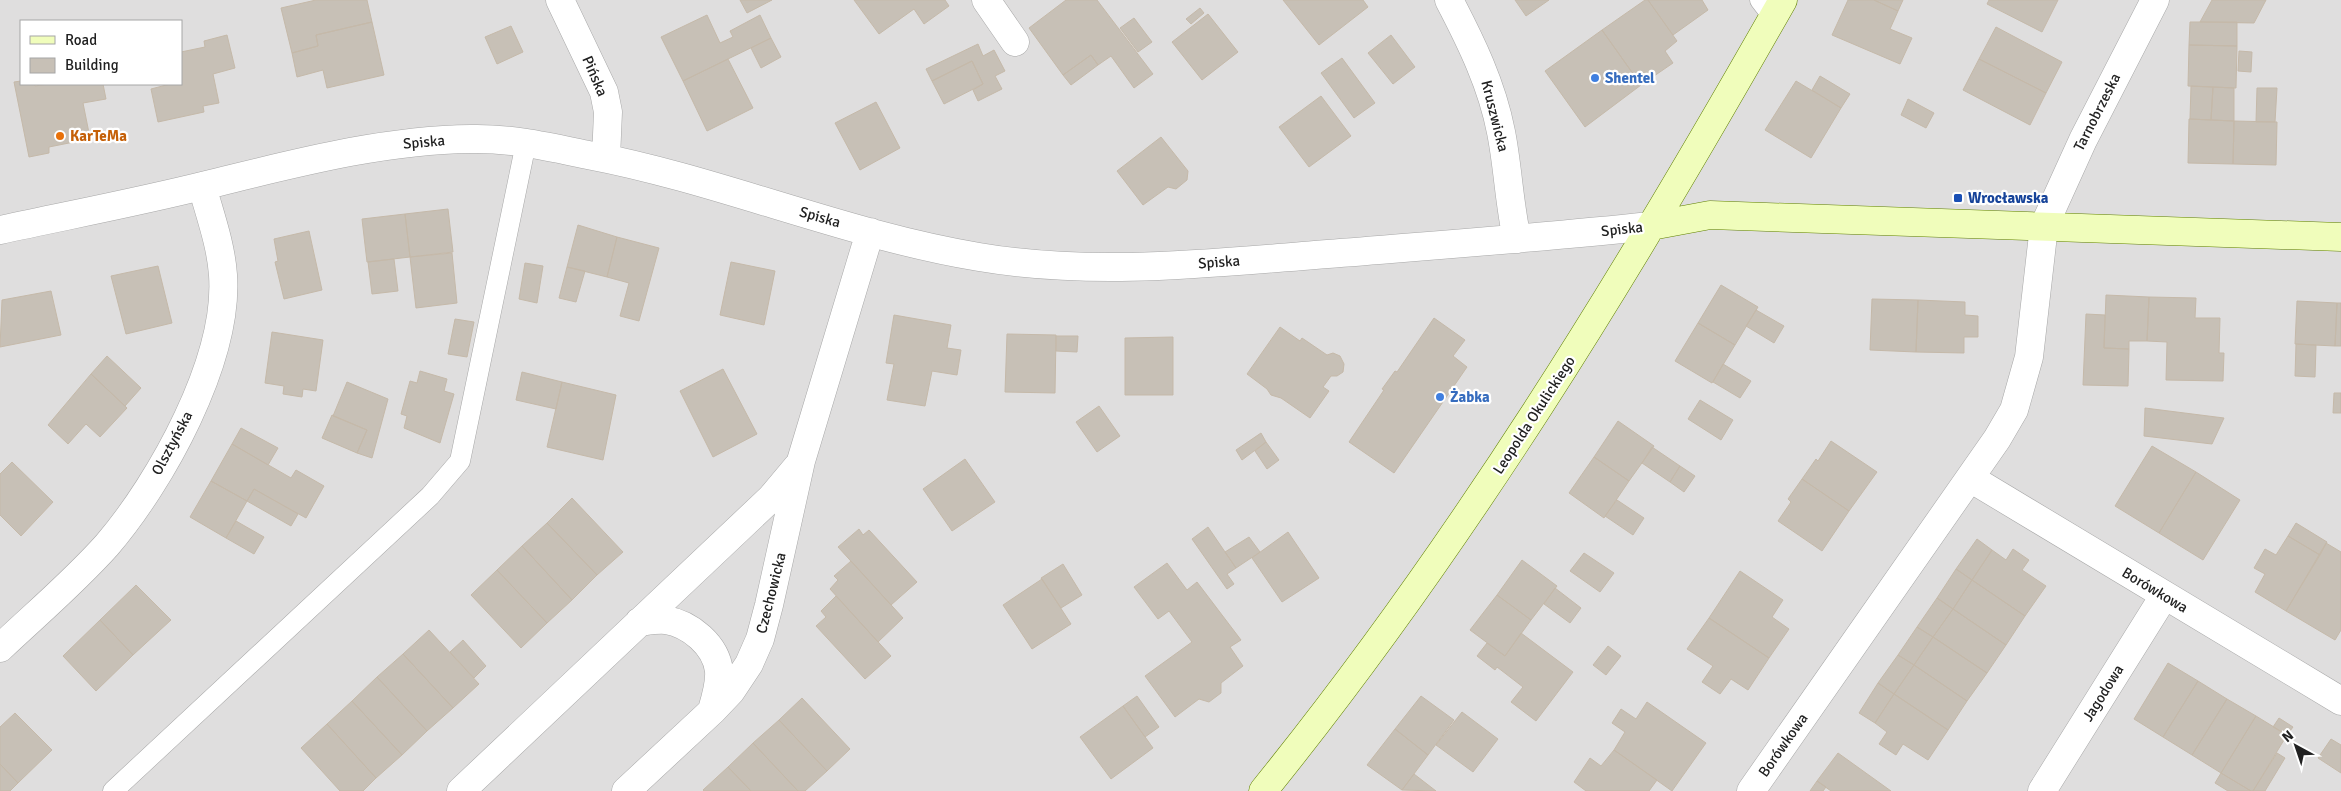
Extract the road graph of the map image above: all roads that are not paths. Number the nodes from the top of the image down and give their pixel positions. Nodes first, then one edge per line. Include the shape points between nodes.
1 (560, 0) edge
2 (986, 0) edge
3 (1449, 0) edge
4 (2155, 0) edge
5 (1772, 6) edge
6 (1015, 42) dead end
7 (526, 142) junction
8 (606, 158) junction
9 (202, 186) junction
10 (1651, 226) junction
11 (2044, 226) junction
12 (0, 230) edge
13 (870, 232) junction
14 (2341, 237) edge
15 (1517, 239) junction
16 (801, 461) junction
17 (1970, 478) junction
18 (2164, 596) junction
19 (639, 622) junction
20 (0, 648) edge
21 (2341, 701) edge
22 (712, 711) junction
23 (113, 791) edge
24 (461, 791) edge
25 (626, 791) edge
26 (1262, 791) edge
27 (1751, 791) edge
28 (2042, 791) edge

1 - 8 street, Pińska via 604,92 608,112
2 - 6 street
3 - 15 street, Kruszwicka via 1478,58 1492,96 1501,132
4 - 11 street, Tarnobrzeska via 2083,140
5 - 10 street, Leopolda Okulickiego
7 - 8 street, Spiska
7 - 9 street, Spiska via 474,139 412,142 349,152
7 - 23 lane via 460,461 430,496
8 - 13 street, Spiska via 670,173
9 - 12 street, Spiska
9 - 20 street, Olsztyńska via 223,275 221,309 203,382 156,474 108,543 79,575
10 - 11 street via 1710,215
10 - 15 street, Spiska
10 - 26 street, Leopolda Okulickiego via 1546,398 1484,492 1349,679
11 - 14 street
11 - 17 street, Borówkowa via 2029,358 2022,386 2014,410
13 - 15 street, Spiska via 982,258 1083,268 1208,263
13 - 16 street, Czechowicka
16 - 19 street, Czechowicka via 770,498
16 - 22 street, Czechowicka via 760,638 749,664 731,691
17 - 18 street, Borówkowa
17 - 27 street, Borówkowa
18 - 21 street, Borówkowa
18 - 28 street, Jagodowa
19 - 22 street via 664,620 682,625 700,636 714,654 719,671
19 - 24 street, Czechowicka
22 - 25 street, Czechowicka

